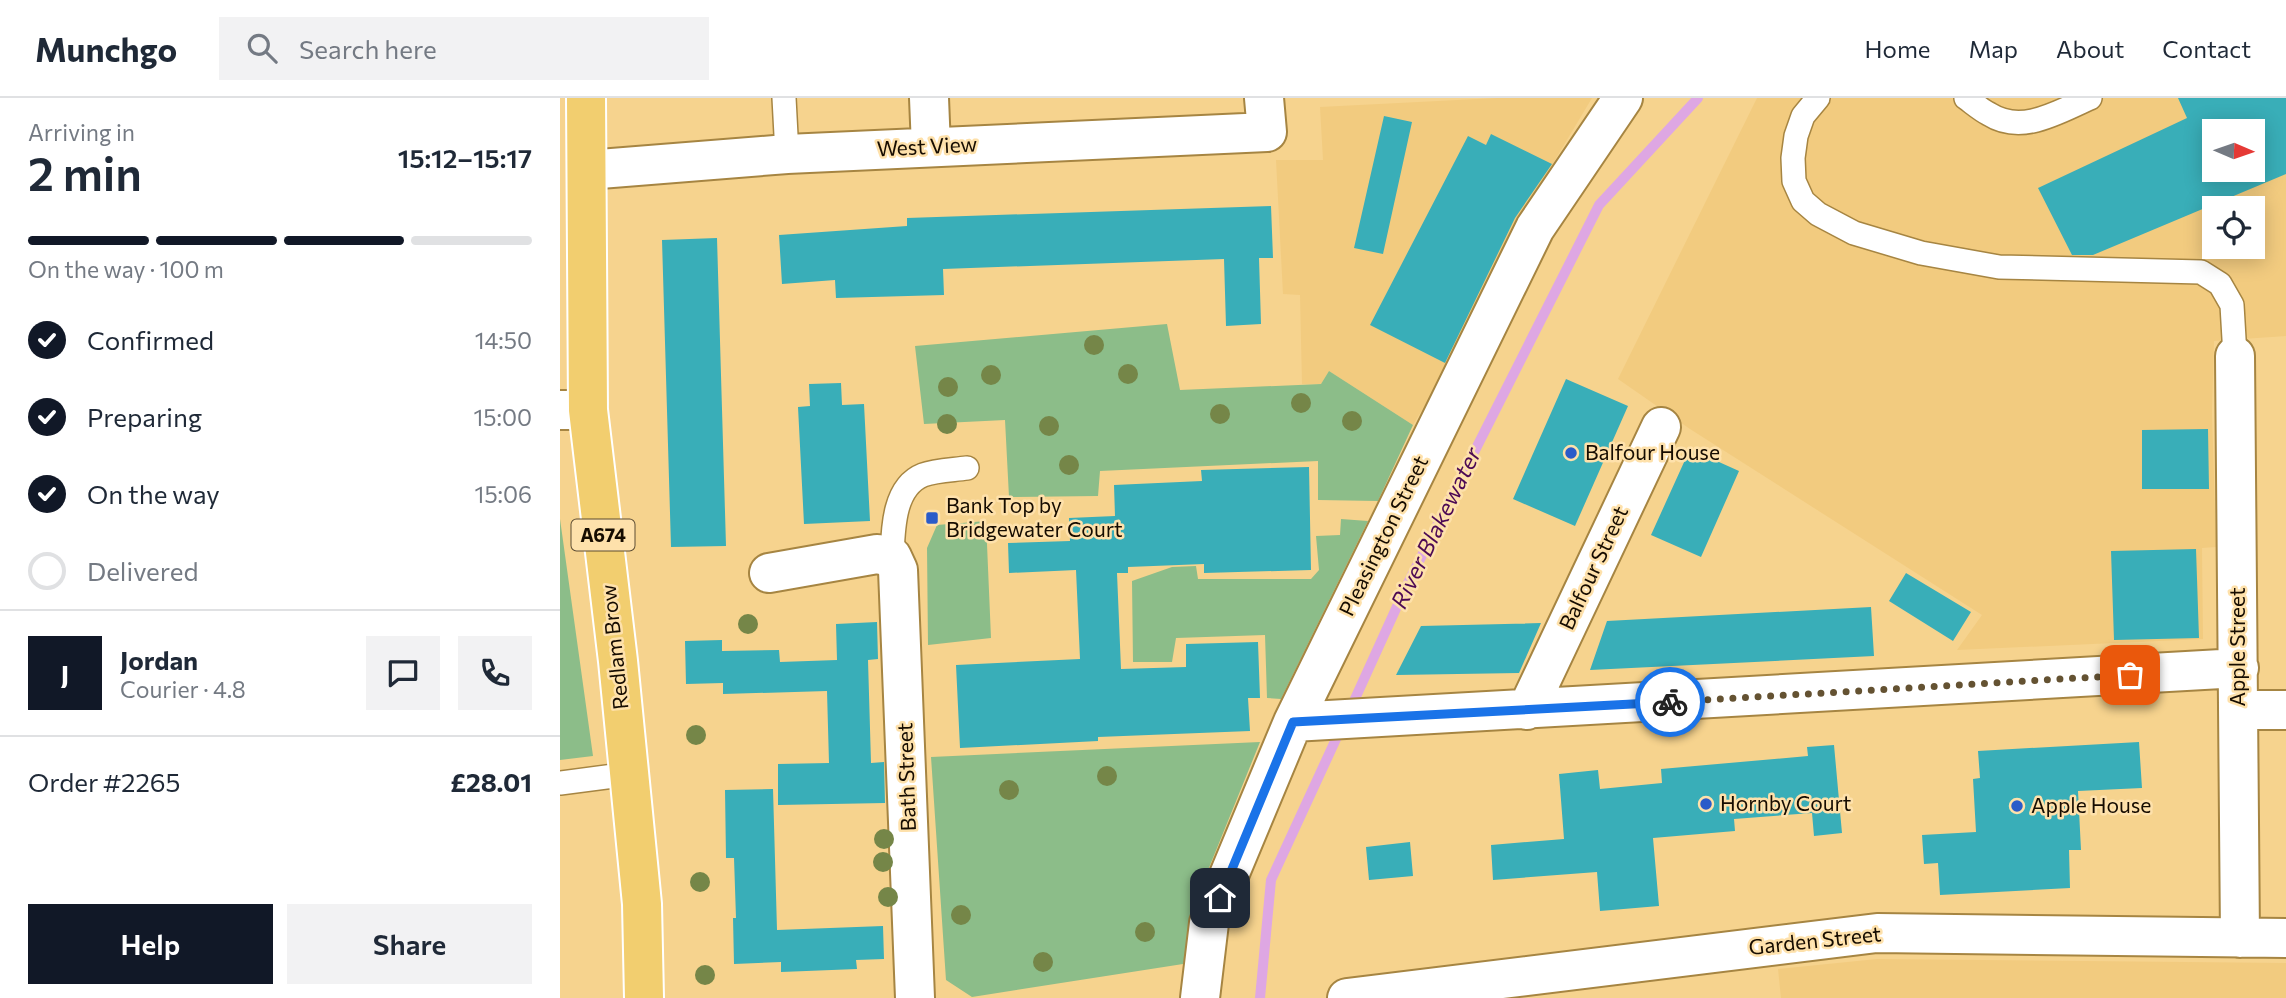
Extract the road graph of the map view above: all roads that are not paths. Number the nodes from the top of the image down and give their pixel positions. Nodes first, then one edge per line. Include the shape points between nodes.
1 (586, 98) edge
2 (784, 98) edge
3 (929, 98) edge
4 (1623, 98) edge
5 (1818, 98) edge
6 (1966, 98) edge
7 (2090, 98) edge
8 (1266, 115) edge
9 (931, 147) junction
10 (787, 154) junction
11 (587, 170) junction
12 (2235, 356) joint
13 (574, 410) edge
14 (1661, 427) dead end
15 (967, 468) dead end
16 (892, 557) junction
17 (769, 573) dead end
18 (2239, 668) junction
19 (1527, 710) junction
20 (2238, 710) junction
21 (2286, 710) edge
22 (1310, 722) junction
23 (628, 774) junction
24 (560, 783) edge
25 (2240, 938) junction
26 (2286, 938) edge
27 (644, 998) edge
28 (915, 998) edge
29 (1200, 998) edge
30 (1348, 998) edge

1 - 11 main road, A674
2 - 10 lane
3 - 9 street
4 - 22 street, Pleasington Street via 1535,228
5 - 12 lane via 1803,116 1793,158 1794,181 1803,201 1818,214 1894,247 1999,267 2202,272 2220,284 2232,305
6 - 7 lane via 1990,116 2021,122 2041,120
8 - 9 street, West View
9 - 10 street, West View
10 - 11 street, West View
11 - 13 main road, Redlam Brow / A674
12 - 18 street, Apple Street
13 - 23 main road, Redlam Brow / A674
14 - 19 street, Balfour Street
15 - 16 lane via 923,475 910,484 893,520
16 - 17 street via 877,554
16 - 28 street, Bath Street via 898,570
18 - 19 street
18 - 20 street, Apple Street
19 - 22 street
20 - 21 street
20 - 25 street, Apple Street
22 - 29 street, Pleasington Street via 1209,923
23 - 24 lane
23 - 27 main road, Redlam Brow / A674 via 642,904
25 - 26 street, Garden Street
25 - 30 street, Garden Street via 1877,933

